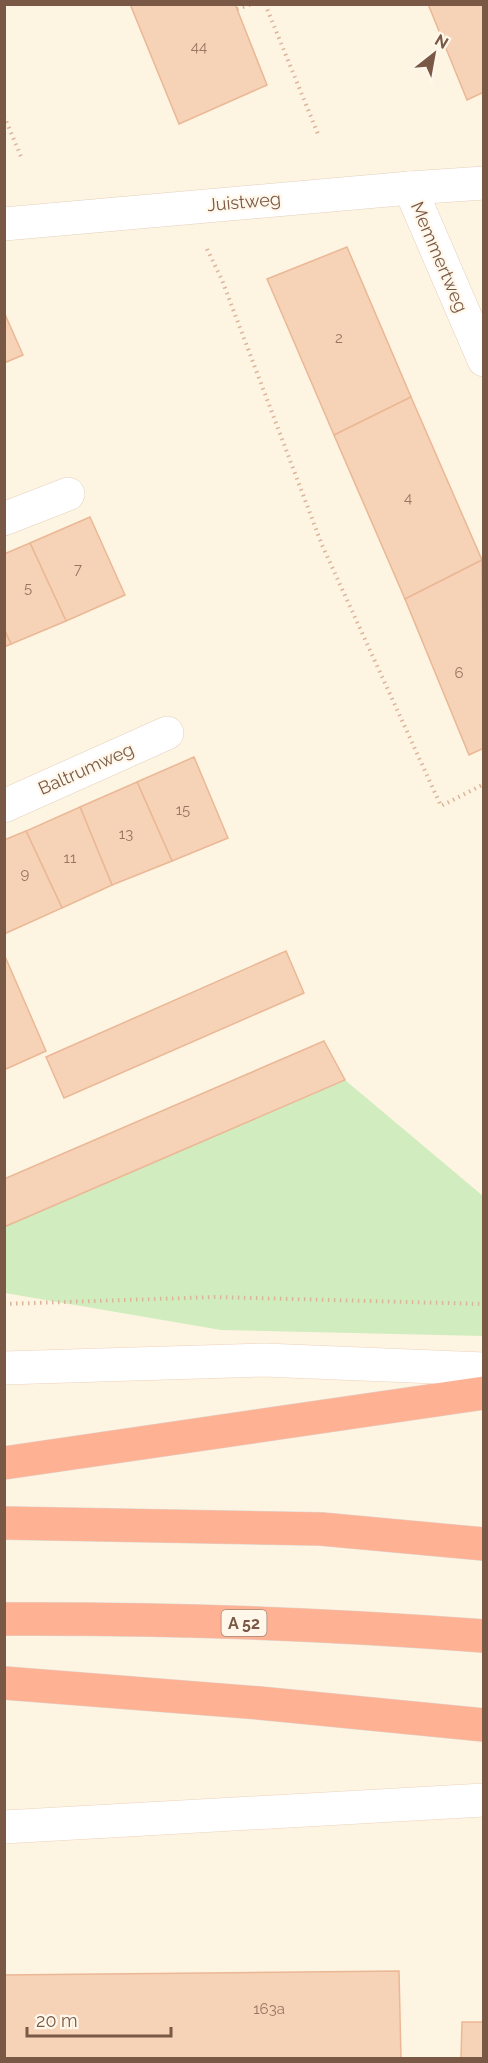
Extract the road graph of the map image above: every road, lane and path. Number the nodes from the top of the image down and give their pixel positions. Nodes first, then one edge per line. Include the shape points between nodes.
1 (252, 4) edge
2 (265, 4) edge
3 (237, 9) dead end
4 (4, 116) edge
5 (318, 134) dead end
6 (22, 159) dead end
7 (483, 183) edge
8 (410, 188) junction
9 (188, 207) junction
10 (4, 224) edge
11 (483, 360) edge
12 (68, 494) dead end
13 (4, 519) edge
14 (167, 733) dead end
15 (483, 784) edge
16 (4, 806) edge
17 (4, 1304) edge
18 (483, 1304) edge
19 (4, 1368) edge
20 (483, 1369) edge
21 (483, 1393) edge
22 (4, 1463) edge
23 (4, 1523) edge
24 (483, 1544) edge
25 (4, 1618) edge
26 (483, 1636) edge
27 (4, 1683) edge
28 (483, 1725) edge
29 (483, 1800) edge
30 (4, 1827) edge

1 - 3 path
2 - 5 path
4 - 6 path
7 - 8 main road, Juistweg
8 - 9 main road, Juistweg
8 - 11 main road, Memmertweg
9 - 10 main road, Juistweg
9 - 15 path via 222,279 322,544 441,806
12 - 13 main road
14 - 16 main road, Baltrumweg
17 - 18 path via 215,1297
19 - 20 main road via 264,1360
21 - 22 highway
23 - 24 highway via 321,1529
25 - 26 highway, A 52 via 140,1618
27 - 28 highway
29 - 30 main road

